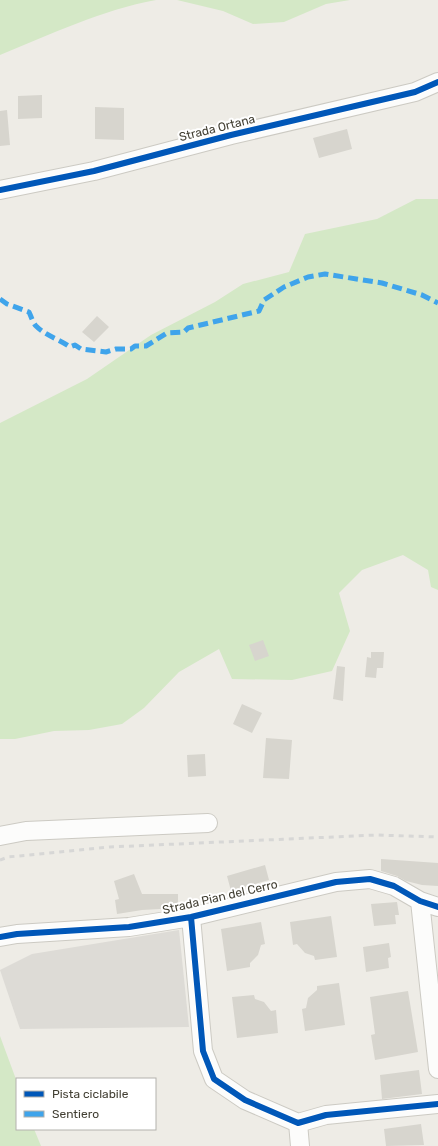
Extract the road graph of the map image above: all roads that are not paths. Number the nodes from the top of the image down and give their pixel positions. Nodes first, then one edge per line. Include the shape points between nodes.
1 (438, 82) edge
2 (0, 190) edge
3 (208, 823) dead end
4 (0, 836) edge
5 (420, 901) junction
6 (438, 907) edge
7 (191, 917) junction
8 (0, 937) edge
9 (438, 1069) edge
10 (438, 1104) edge
11 (298, 1123) junction
12 (300, 1146) edge

1 - 2 street, Strada Ortana via 415,92 231,135 94,171
3 - 4 street via 26,831
5 - 6 street, Strada Pian del Cerro
5 - 7 street, Strada Pian del Cerro via 394,886 370,880 336,882
5 - 9 street
7 - 8 street, Strada Pian del Cerro via 129,927
7 - 11 street via 203,1051 214,1079 244,1100
10 - 11 street via 326,1115
11 - 12 street

